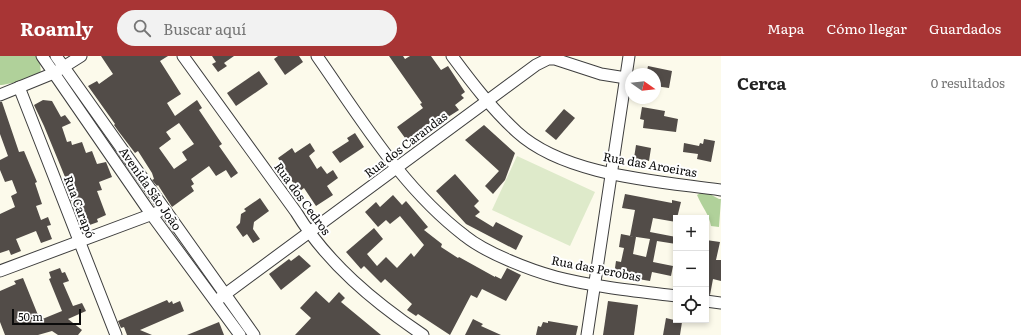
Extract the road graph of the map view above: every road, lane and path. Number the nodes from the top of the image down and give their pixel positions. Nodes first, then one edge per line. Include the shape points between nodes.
1 (42, 56) edge
2 (56, 56) edge
3 (81, 56) edge
4 (183, 56) edge
5 (317, 56) edge
6 (452, 56) edge
7 (629, 56) edge
8 (64, 68) junction
9 (627, 68) edge
10 (54, 74) junction
11 (625, 78) edge
12 (625, 85) edge
13 (19, 87) junction
14 (0, 94) edge
15 (486, 101) junction
16 (113, 138) junction
17 (104, 146) junction
18 (397, 169) junction
19 (612, 174) junction
20 (721, 190) edge
21 (164, 210) junction
22 (151, 214) junction
23 (309, 233) junction
24 (78, 242) junction
25 (0, 271) edge
26 (595, 285) junction
27 (225, 294) junction
28 (673, 296) edge
29 (216, 301) junction
30 (709, 301) edge
31 (721, 303) edge
32 (116, 335) edge
33 (240, 335) edge
34 (254, 335) edge
35 (423, 335) edge
36 (587, 335) edge

1 - 10 street, Avenida São João
2 - 8 street, Avenida São João
3 - 8 street
4 - 23 street, Rua dos Cedros
5 - 18 street, Rua das Perobas
6 - 15 street, Rua das Aroeiras
7 - 9 street
8 - 10 street
8 - 16 street, Avenida São João
10 - 13 street
10 - 17 street, Avenida São João
11 - 15 street, Rua dos Carandas via 548,59
12 - 19 street
13 - 14 street
13 - 24 street, Rua Carapó
15 - 18 street, Rua dos Carandas
15 - 19 street, Rua das Aroeiras via 518,133 539,148 560,158
16 - 17 street
16 - 21 street, Avenida São João
17 - 22 street, Avenida São João
18 - 23 street, Rua dos Carandas
18 - 26 street, Rua das Perobas via 466,237 504,258 555,277
19 - 20 street, Rua das Aroeiras
19 - 26 street
21 - 22 street
21 - 27 street, Avenida São João
22 - 24 street
22 - 29 street, Avenida São João
23 - 27 street, Rua dos Carandas
23 - 35 street, Rua dos Cedros via 364,291 394,316
24 - 25 street
24 - 32 street, Rua Carapó
26 - 28 street, Rua das Perobas
26 - 36 street
27 - 29 street, Rua dos Carandas
27 - 34 street, Avenida São João
29 - 33 street, Avenida São João
30 - 31 street

